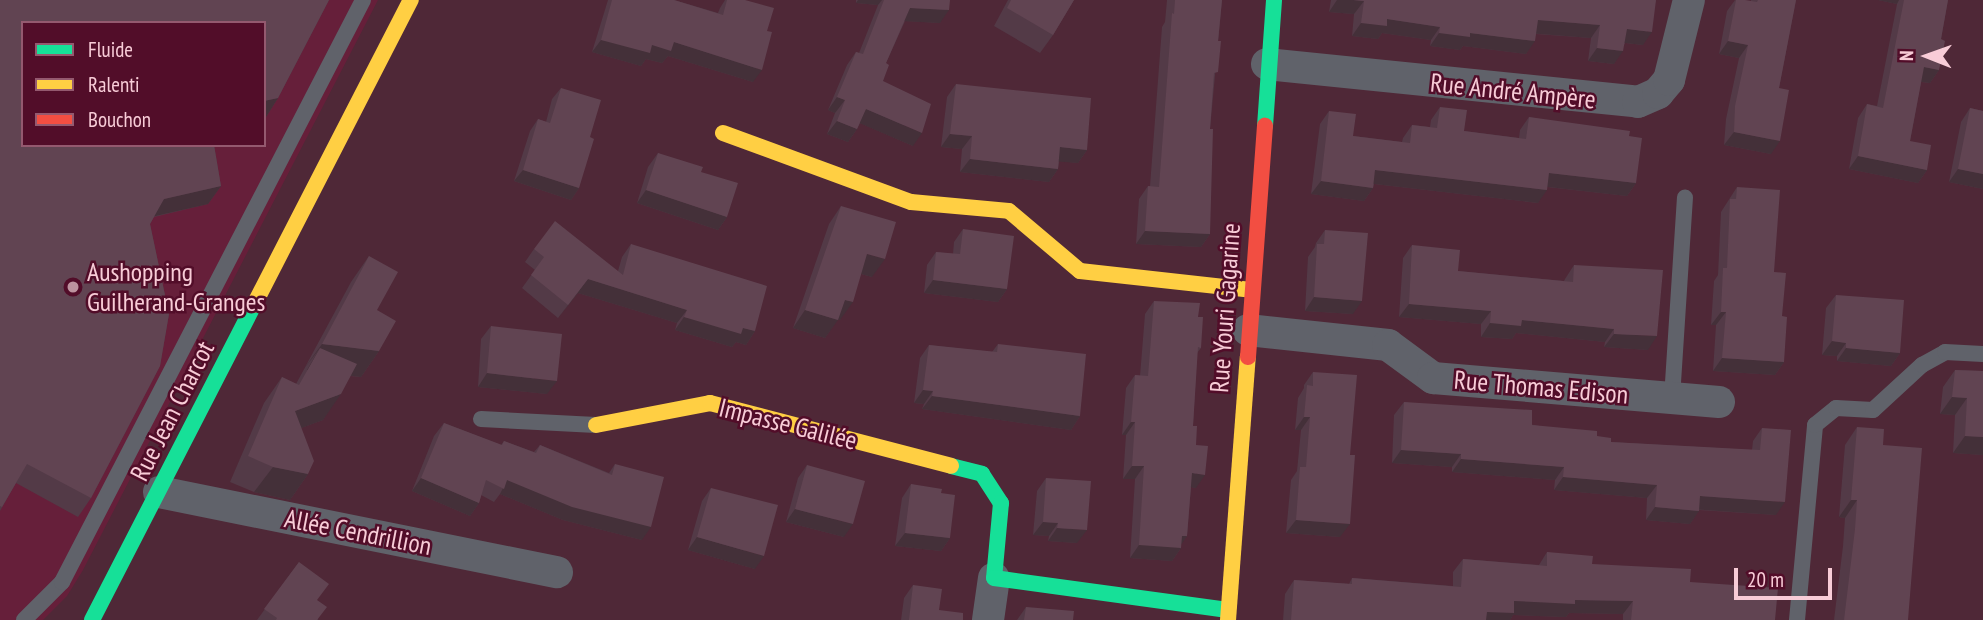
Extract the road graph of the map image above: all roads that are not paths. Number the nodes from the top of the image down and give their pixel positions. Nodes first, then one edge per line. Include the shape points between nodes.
1 (363, 0) edge
2 (411, 0) edge
3 (1274, 0) edge
4 (1689, 0) edge
5 (1267, 64) junction
6 (723, 134) dead end
7 (1685, 197) dead end
8 (1251, 290) junction
9 (1248, 330) junction
10 (1983, 354) edge
11 (1672, 398) junction
12 (1719, 402) dead end
13 (481, 419) dead end
14 (596, 425) joint
15 (159, 492) junction
16 (557, 572) dead end
17 (994, 578) junction
18 (99, 614) edge
19 (1228, 615) edge
20 (24, 620) edge
21 (988, 620) edge
22 (1797, 620) edge

1 - 20 lane via 62,582
2 - 15 street, Rue Jean Charcot
3 - 5 street, Rue Youri Gagarine
4 - 5 street, Rue André Ampère via 1669,80 1658,93 1638,102
5 - 8 street, Rue Youri Gagarine
6 - 8 street via 911,202 1009,211 1080,271
7 - 11 lane
8 - 9 street, Rue Youri Gagarine
9 - 11 street, Rue Thomas Edison via 1388,345 1433,378
9 - 19 street, Rue Youri Gagarine
10 - 22 lane via 1945,352 1922,365 1873,410 1836,408 1815,425
11 - 12 street, Rue Thomas Edison
13 - 14 lane, Impasse Galilée
14 - 17 street, Impasse Galilée via 710,403 982,474 1001,503
15 - 16 street, Allée Cendrillion
15 - 18 street, Rue Jean Charcot
17 - 19 street
17 - 21 street, Impasse Galilée

